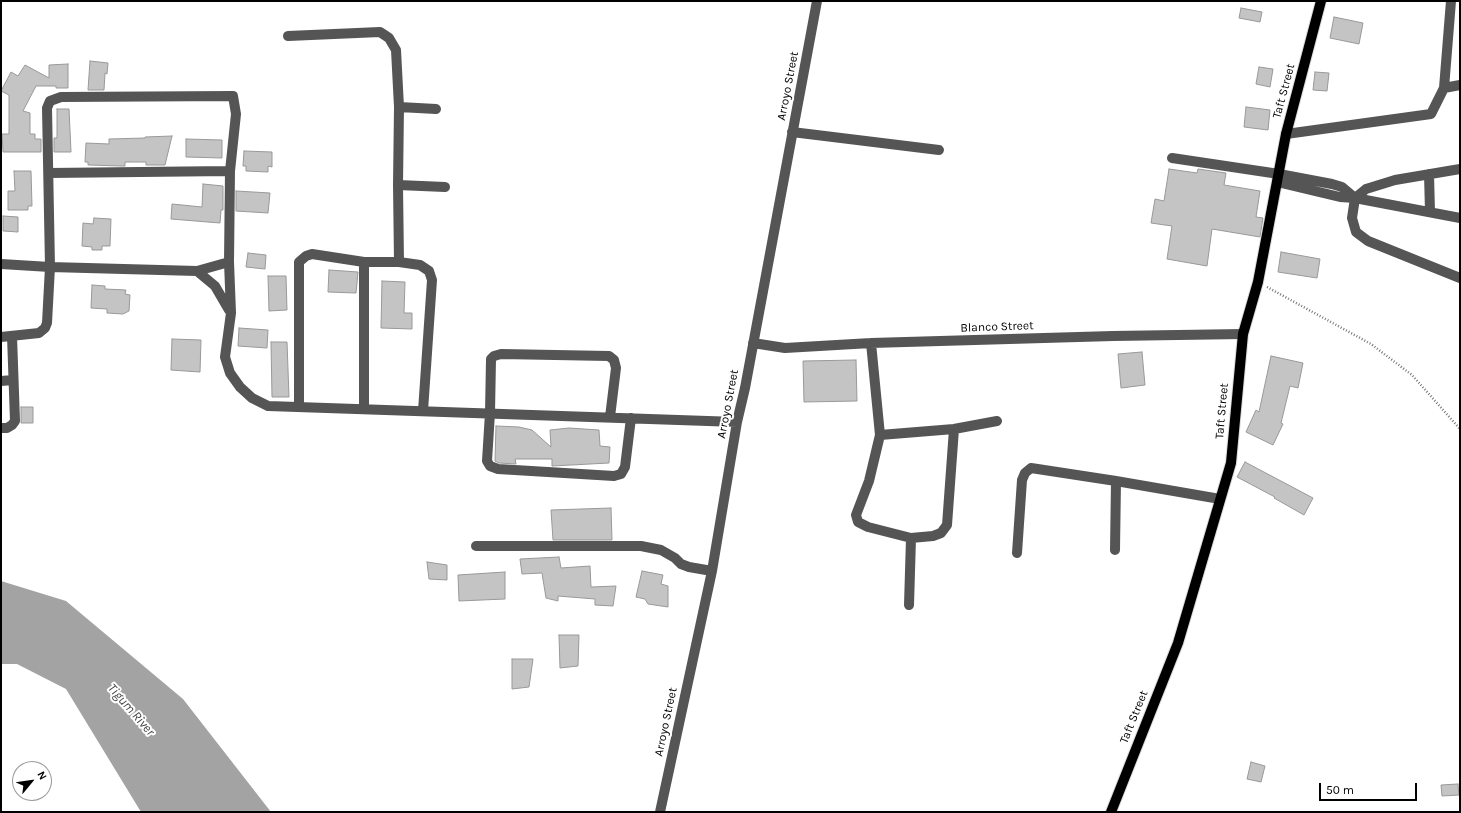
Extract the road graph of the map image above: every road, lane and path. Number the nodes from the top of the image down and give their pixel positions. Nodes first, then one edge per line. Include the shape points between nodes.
1 (817, 1) edge
2 (1321, 1) edge
3 (1451, 1) edge
4 (288, 36) dead end
5 (1460, 85) edge
6 (1444, 88) junction
7 (399, 107) junction
8 (436, 109) dead end
9 (792, 132) junction
10 (1286, 134) junction
11 (939, 150) dead end
12 (1172, 158) dead end
13 (1460, 169) edge
14 (230, 171) junction
15 (49, 173) junction
16 (1429, 174) junction
17 (1278, 178) junction
18 (398, 185) junction
19 (444, 187) dead end
20 (1355, 198) junction
21 (1430, 212) junction
22 (1460, 218) edge
23 (229, 262) junction
24 (364, 262) junction
25 (399, 262) junction
26 (1, 264) edge
27 (50, 267) junction
28 (197, 271) junction
29 (1460, 278) edge
30 (1258, 282) junction
31 (231, 313) junction
32 (1243, 334) junction
33 (12, 336) junction
34 (1, 337) edge
35 (871, 343) junction
36 (753, 344) junction
37 (13, 380) junction
38 (1, 381) edge
39 (299, 406) junction
40 (364, 408) junction
41 (423, 411) junction
42 (490, 413) junction
43 (610, 418) junction
44 (631, 418) junction
45 (997, 421) dead end
46 (737, 422) junction
47 (1, 428) edge
48 (954, 429) junction
49 (1460, 429) edge
50 (880, 435) junction
51 (1116, 481) junction
52 (1220, 499) junction
53 (911, 538) junction
54 (476, 546) dead end
55 (1115, 550) dead end
56 (1017, 553) dead end
57 (712, 571) junction
58 (909, 605) dead end
59 (660, 812) edge
60 (1111, 812) edge

1 - 9 street, Arroyo Street
2 - 10 main road, Taft Street
3 - 6 street
4 - 7 street via 380,32 390,38 396,50
5 - 6 street
6 - 10 street via 1431,114
7 - 8 street
7 - 18 street
9 - 11 street
9 - 36 street, Arroyo Street
10 - 17 main road, Taft Street
12 - 17 street
13 - 16 street
14 - 15 street
14 - 15 street via 236,114 233,96 61,97 50,101 47,108
14 - 23 street
15 - 27 street
16 - 20 street via 1395,180 1366,189
16 - 21 street
17 - 20 street via 1332,184 1342,187
17 - 30 main road, Taft Street
18 - 19 street
18 - 25 street
20 - 21 street
20 - 29 street via 1352,218 1356,232 1362,237
21 - 22 street
23 - 28 street
23 - 31 street
24 - 25 street
24 - 39 street via 312,254 299,262
24 - 40 street
25 - 41 street via 420,265 429,271 432,280
26 - 27 street
27 - 28 street
27 - 33 street via 45,328 39,332
28 - 31 street via 215,286
30 - 32 main road, Taft Street
30 - 49 path via 1372,344 1412,375
31 - 39 street via 225,357 230,373 240,388 268,406
32 - 35 street, Blanco Street
32 - 52 main road, Taft Street via 1231,463
33 - 34 street
33 - 37 street
35 - 36 street, Blanco Street via 785,348
35 - 50 street
36 - 46 street, Arroyo Street
37 - 38 street
37 - 47 street via 15,421 7,428
39 - 40 street
40 - 41 street
41 - 42 street
42 - 43 street
42 - 43 street via 491,359 494,356 609,356 614,360 616,368
42 - 44 street via 487,461 490,466 498,469 614,476 621,474 625,467
43 - 44 street
44 - 46 street
45 - 48 street
46 - 57 street, Arroyo Street
48 - 50 street
48 - 53 street via 947,525 941,533 933,536
50 - 53 street via 869,482 856,514 858,522
51 - 52 street
51 - 55 street
51 - 56 street via 1031,468 1025,472 1022,480
52 - 60 main road, Taft Street via 1178,643
53 - 58 street
54 - 57 street via 640,546 660,550 689,567
57 - 59 street, Arroyo Street

